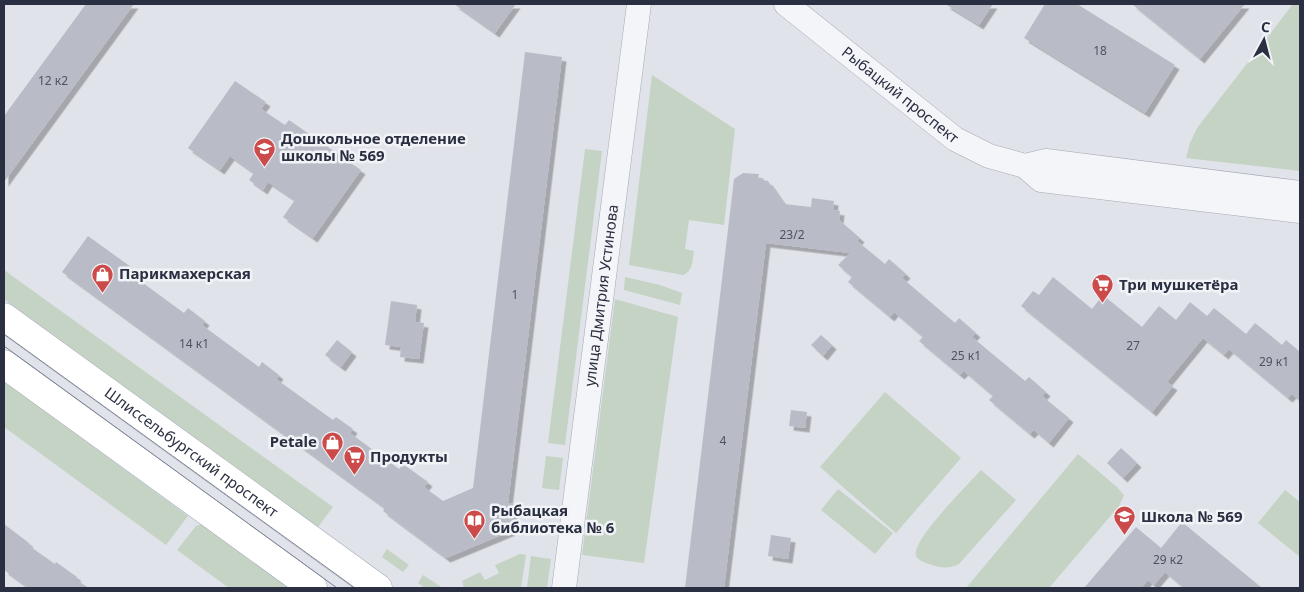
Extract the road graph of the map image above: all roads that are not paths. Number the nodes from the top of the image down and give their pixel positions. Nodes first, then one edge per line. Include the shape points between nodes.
1 (639, 4) edge
2 (786, 4) edge
3 (1168, 186) junction
4 (1300, 193) edge
5 (1300, 211) edge
6 (4, 317) edge
7 (4, 364) edge
8 (313, 588) edge
9 (378, 588) edge
10 (564, 588) edge

1 - 10 street, улица Дмитрия Устинова
2 - 3 street, Рыбацкий проспект via 955,138 989,156 1025,166 1041,180
3 - 4 street, Рыбацкий проспект
3 - 5 street, Рыбацкий проспект
6 - 9 main road, Шлиссельбургский проспект
7 - 8 main road

